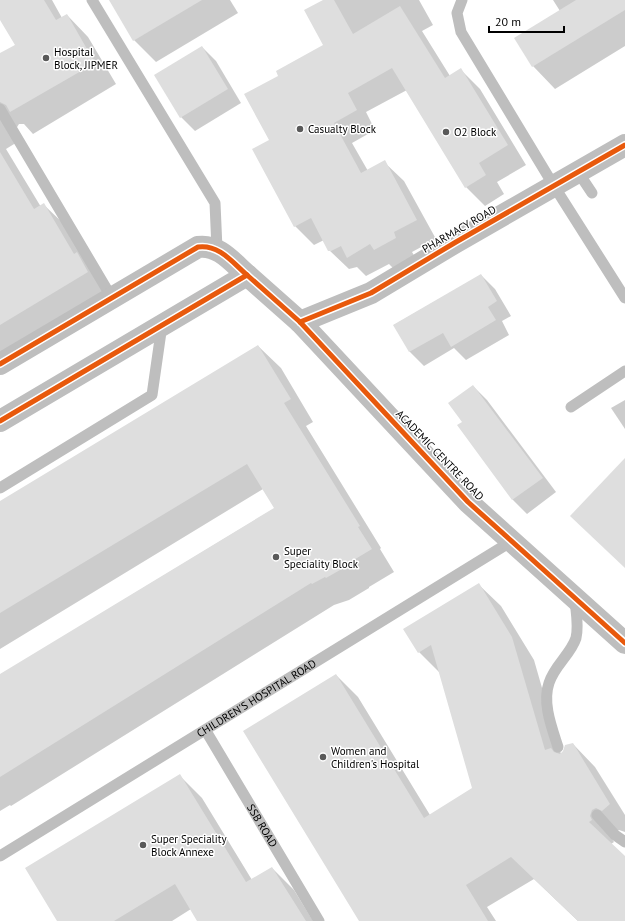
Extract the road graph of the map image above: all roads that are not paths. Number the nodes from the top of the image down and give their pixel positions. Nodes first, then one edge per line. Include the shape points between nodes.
1 (92, 0) edge
2 (462, 0) edge
3 (0, 109) edge
4 (625, 145) edge
5 (578, 172) junction
6 (554, 186) junction
7 (592, 193) dead end
8 (217, 249) junction
9 (247, 275) junction
10 (112, 298) junction
11 (625, 298) edge
12 (300, 322) junction
13 (162, 325) junction
14 (0, 364) edge
15 (625, 371) edge
16 (571, 407) dead end
17 (0, 421) edge
18 (0, 488) edge
19 (512, 541) junction
20 (575, 598) junction
21 (625, 643) edge
22 (206, 730) junction
23 (558, 747) dead end
24 (598, 815) dead end
25 (625, 842) edge
26 (0, 856) edge
27 (319, 921) edge

1 - 8 lane via 215,204
2 - 6 lane via 457,13 461,32
3 - 10 lane
4 - 5 street, PHARMACY ROAD
5 - 6 street, PHARMACY ROAD
5 - 7 lane
6 - 11 lane
6 - 12 street, PHARMACY ROAD via 371,293
8 - 9 street, ACADEMIC CENTRE ROAD
8 - 10 street via 198,247
9 - 12 street, ACADEMIC CENTRE ROAD
9 - 13 street
10 - 14 street
12 - 19 street, ACADEMIC CENTRE ROAD via 468,502
13 - 17 street
13 - 18 lane via 152,395
15 - 16 lane
19 - 20 street, ACADEMIC CENTRE ROAD
19 - 22 lane, CHILDREN'S HOSPITAL ROAD
20 - 21 street, ACADEMIC CENTRE ROAD
20 - 23 lane via 576,639 553,674 547,693
22 - 26 lane, CHILDREN'S HOSPITAL ROAD
22 - 27 lane, SSB ROAD
24 - 25 lane via 615,835

